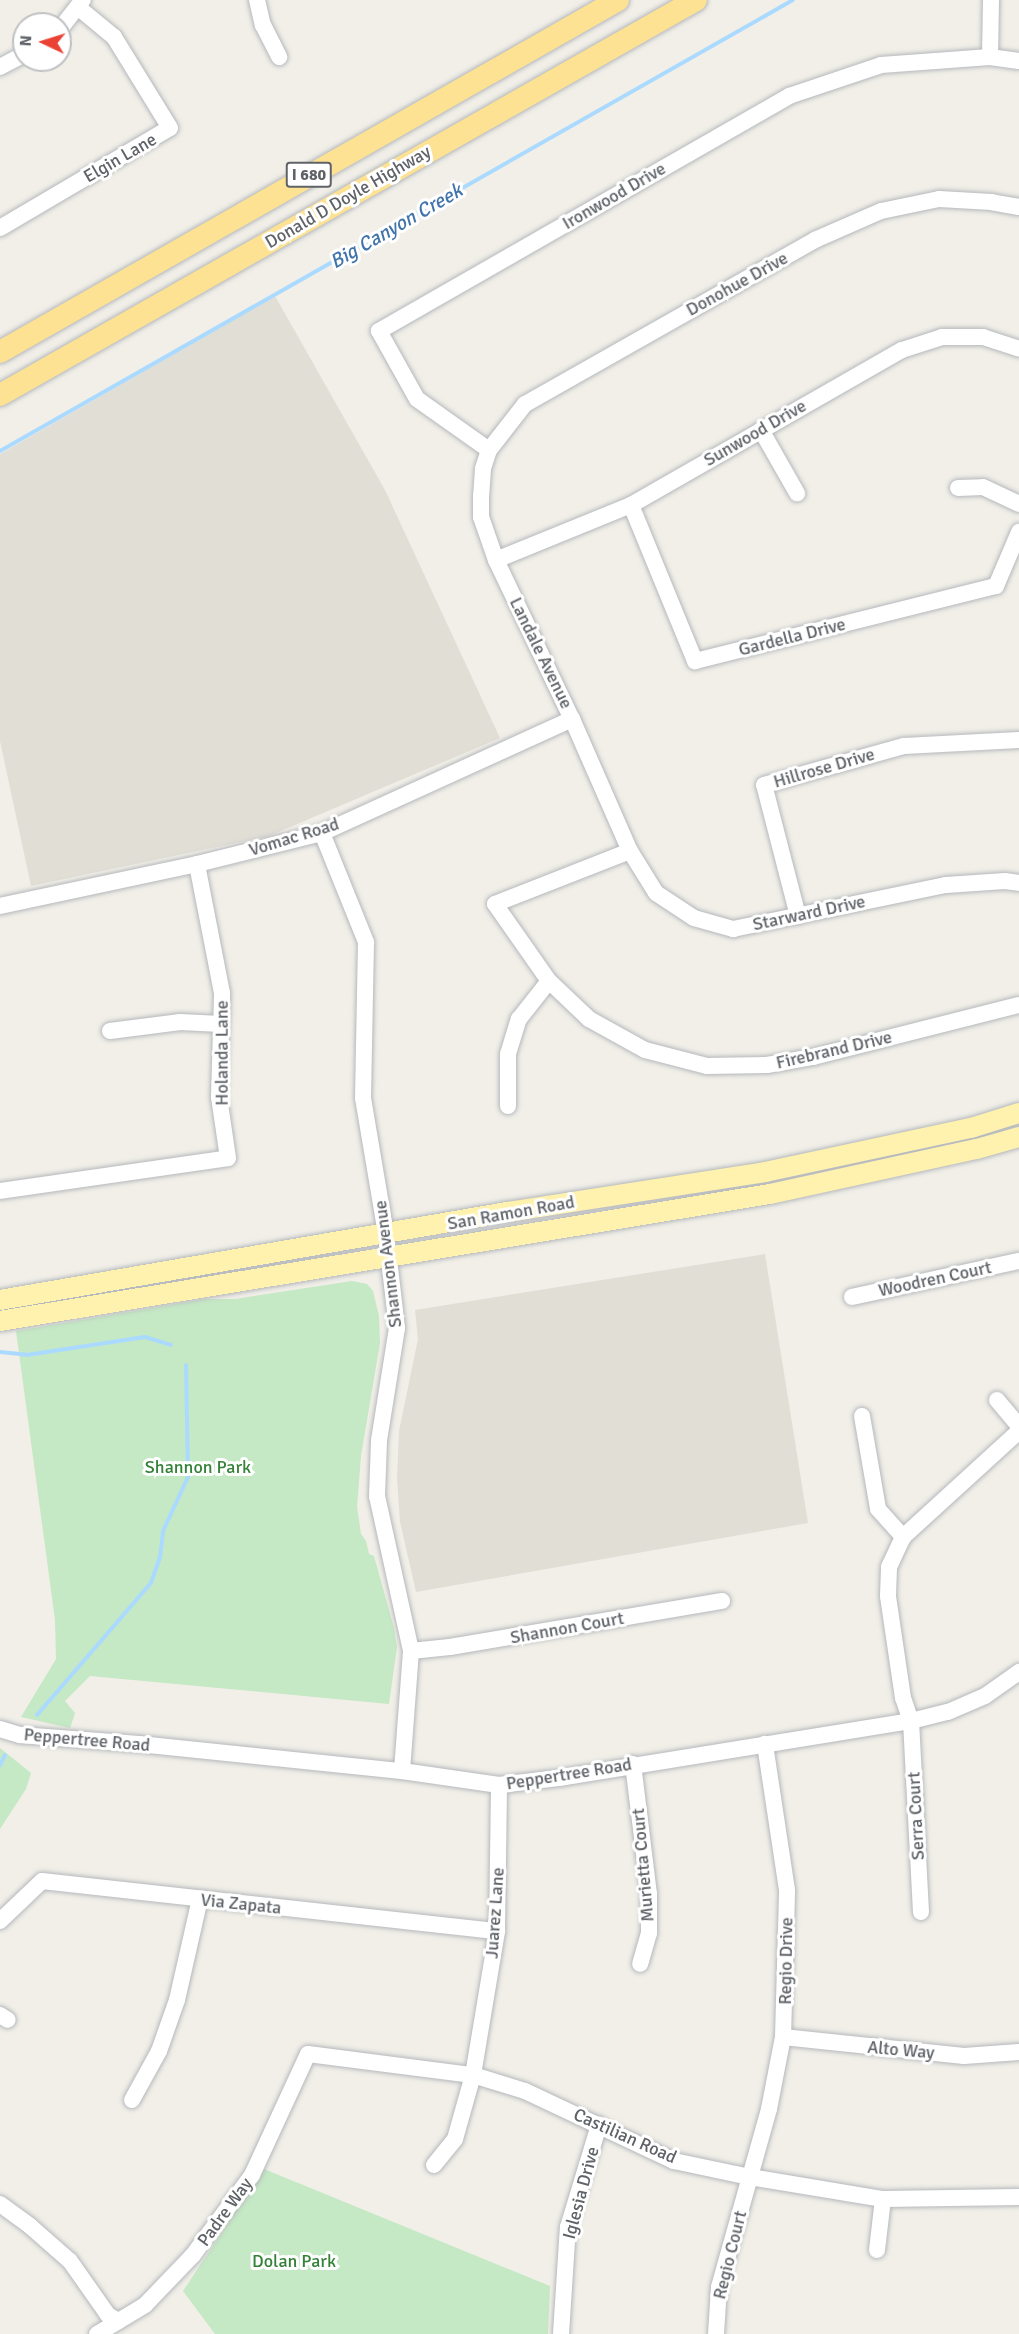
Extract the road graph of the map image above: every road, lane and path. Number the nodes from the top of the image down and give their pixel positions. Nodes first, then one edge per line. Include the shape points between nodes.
1 (257, 0) edge
2 (618, 0) edge
3 (696, 0) edge
4 (992, 0) edge
5 (81, 4) edge
6 (279, 57) dead end
7 (990, 57) junction
8 (1019, 62) edge
9 (1019, 207) edge
10 (0, 228) edge
11 (1019, 349) edge
12 (0, 352) edge
13 (0, 395) edge
14 (761, 430) junction
15 (489, 450) junction
16 (958, 488) dead end
17 (798, 493) dead end
18 (1019, 504) edge
19 (631, 505) junction
20 (1019, 532) edge
21 (496, 560) junction
22 (572, 719) junction
23 (1019, 740) edge
24 (322, 833) junction
25 (630, 851) junction
26 (197, 864) junction
27 (1019, 883) edge
28 (0, 906) edge
29 (798, 916) junction
30 (549, 981) junction
31 (1019, 1005) edge
32 (221, 1023) junction
33 (110, 1031) dead end
34 (508, 1106) dead end
35 (1019, 1113) edge
36 (1019, 1137) edge
37 (0, 1191) edge
38 (386, 1234) junction
39 (389, 1256) junction
40 (1019, 1261) edge
41 (852, 1297) dead end
42 (0, 1300) edge
43 (0, 1321) edge
44 (996, 1400) dead end
45 (862, 1416) dead end
46 (1019, 1426) edge
47 (1019, 1431) edge
48 (903, 1538) junction
49 (722, 1601) dead end
50 (411, 1651) junction
51 (1019, 1672) edge
52 (911, 1721) junction
53 (0, 1729) edge
54 (765, 1744) junction
55 (633, 1764) junction
56 (402, 1771) junction
57 (499, 1785) junction
58 (200, 1899) junction
59 (921, 1912) dead end
60 (0, 1921) edge
61 (497, 1931) junction
62 (640, 1964) dead end
63 (783, 2037) junction
64 (1019, 2052) edge
65 (308, 2054) joint
66 (473, 2075) junction
67 (132, 2100) dead end
68 (599, 2125) junction
69 (434, 2165) dead end
70 (750, 2177) junction
71 (1019, 2197) edge
72 (883, 2199) junction
73 (0, 2204) edge
74 (877, 2250) dead end
75 (118, 2321) junction
76 (97, 2334) edge
77 (561, 2334) edge
78 (716, 2334) edge

1 - 6 street via 263,25
2 - 12 highway, Donald D Doyle Highway / I 680
3 - 13 highway, Donald D Doyle Highway / I 680
4 - 7 street
5 - 10 street, Elgin Lane via 114,37 170,128
7 - 8 street, Ironwood Drive
7 - 15 street, Ironwood Drive via 881,65 789,96 379,331 417,399
9 - 15 street, Donohue Drive via 939,199 880,211 826,235 525,404
11 - 14 street, Sunwood Drive via 984,337 942,337 902,350
14 - 17 street
14 - 19 street, Sunwood Drive
15 - 21 street, Landale Avenue via 483,469 481,517
16 - 18 street via 982,487
19 - 20 street, Gardella Drive via 695,661 996,585
19 - 21 street, Sunwood Drive
21 - 22 street, Landale Avenue
22 - 24 street, Vomac Road
22 - 25 street, Landale Avenue
23 - 29 street, Hillrose Drive via 904,746 764,784
24 - 26 street, Vomac Road
24 - 38 street, Shannon Avenue via 366,942 363,1098
25 - 29 street, Starward Drive via 656,893 694,918 733,929
25 - 30 street, Firebrand Drive via 495,904
26 - 28 street, Vomac Road
26 - 32 street, Holanda Lane via 222,993
27 - 29 street, Starward Drive via 946,885
30 - 31 street, Firebrand Drive via 590,1019 645,1050 707,1066 767,1065 813,1057
30 - 34 street via 519,1019 508,1054
32 - 33 street
32 - 37 street, Holanda Lane via 219,1096 228,1158
35 - 38 main road, San Ramon Road via 971,1128 765,1172
36 - 39 main road, San Ramon Road via 770,1194
38 - 39 street, Shannon Avenue
38 - 42 main road, San Ramon Road
39 - 43 main road, San Ramon Road
39 - 50 street, Shannon Avenue via 397,1328 376,1481 380,1517
40 - 41 street, Woodren Court
44 - 46 street
45 - 48 street via 878,1509
47 - 48 street
48 - 52 street, Serra Court via 889,1567 888,1596 903,1698
49 - 50 street, Shannon Court
50 - 56 street, Shannon Avenue
51 - 52 street, Peppertree Road via 985,1696 948,1712
52 - 54 street, Peppertree Road
52 - 59 street, Serra Court
53 - 56 street, Peppertree Road via 20,1735
54 - 55 street, Peppertree Road
54 - 63 street, Regio Drive via 787,1890
55 - 57 street, Peppertree Road
55 - 62 street, Murietta Court via 649,1894 649,1933
56 - 57 street, Peppertree Road
57 - 61 street, Juarez Lane
58 - 60 street, Via Zapata via 42,1881
58 - 61 street, Via Zapata
58 - 67 street via 177,2000 159,2051
61 - 66 street, Juarez Lane
63 - 64 street, Alto Way via 964,2056
63 - 70 street, Regio Drive
65 - 66 street, Castilian Road
65 - 75 street, Padre Way via 252,2175 194,2255 145,2305
66 - 68 street, Castilian Road via 525,2091
66 - 69 street, Juarez Lane via 455,2139
68 - 70 street, Castilian Road via 674,2161
68 - 77 street, Iglesia Drive via 568,2227
70 - 72 street, Castilian Road
70 - 78 street, Regio Court via 719,2287
71 - 72 street, Castilian Road
72 - 74 street
73 - 75 street via 70,2261 108,2315
75 - 76 street, Padre Way

